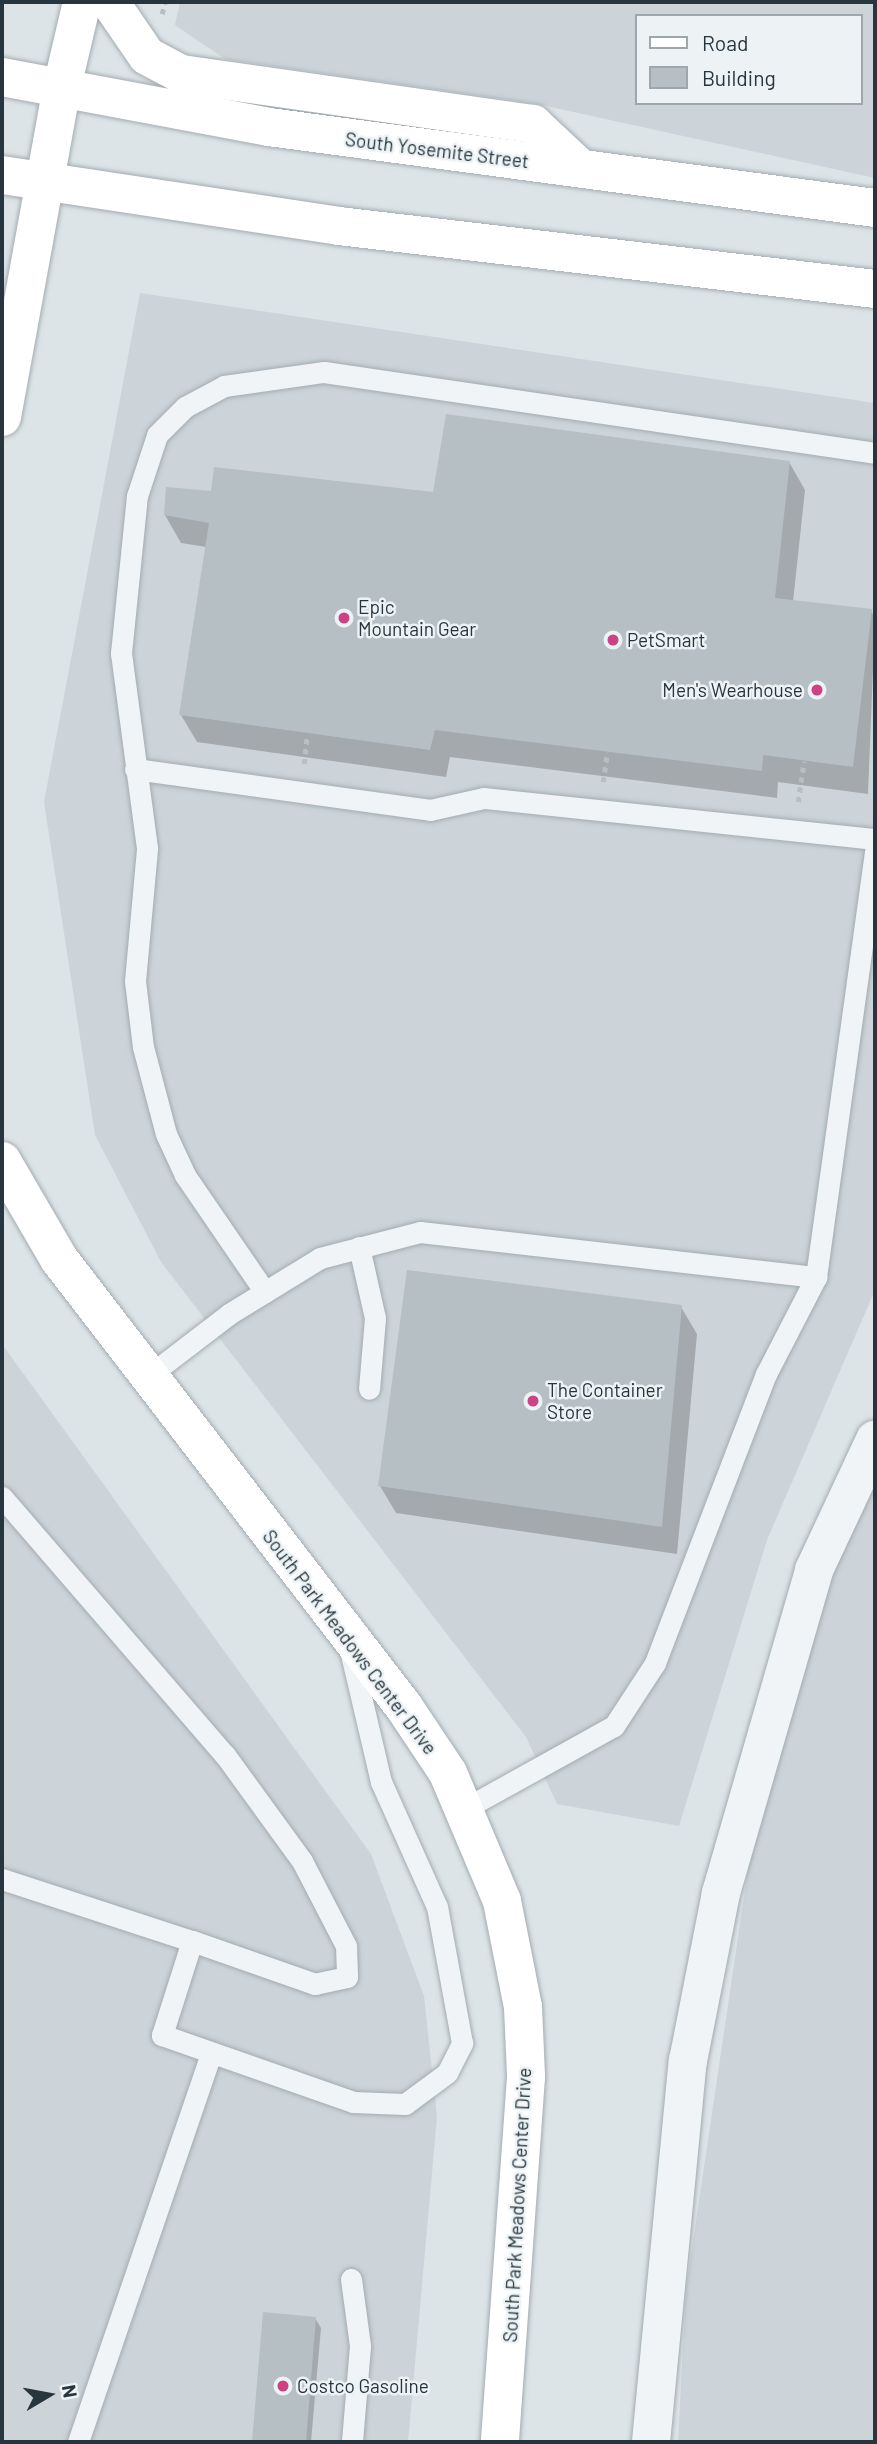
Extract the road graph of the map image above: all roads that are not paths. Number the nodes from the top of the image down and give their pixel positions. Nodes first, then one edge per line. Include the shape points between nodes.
1 (82, 2) edge
2 (110, 2) edge
3 (2, 77) edge
4 (61, 91) junction
5 (580, 167) junction
6 (2, 175) edge
7 (43, 183) junction
8 (875, 208) edge
9 (875, 289) edge
10 (2, 417) edge
11 (875, 453) edge
12 (135, 769) junction
13 (875, 839) edge
14 (875, 850) edge
15 (2, 1161) edge
16 (359, 1248) junction
17 (816, 1278) junction
18 (265, 1292) junction
19 (147, 1377) junction
20 (369, 1389) dead end
21 (875, 1440) edge
22 (2, 1497) edge
23 (345, 1631) junction
24 (464, 1809) junction
25 (2, 1879) edge
26 (192, 1941) junction
27 (210, 2056) junction
28 (351, 2279) dead end
29 (78, 2442) edge
30 (352, 2442) edge
31 (500, 2442) edge
32 (651, 2442) edge

1 - 4 main road
2 - 5 main road via 147,56 181,74 533,124
3 - 4 main road, South Yosemite Street
4 - 5 main road, South Yosemite Street via 269,127
4 - 7 main road
5 - 8 main road, South Yosemite Street
6 - 7 main road
7 - 9 main road via 503,247
7 - 10 main road
11 - 12 lane via 324,372 224,386 171,419 142,471 121,653
12 - 13 lane via 430,810 484,798
12 - 18 lane via 147,848 135,981 143,1047 166,1134 185,1175
14 - 17 lane
15 - 19 main road, South Park Meadows Center Drive via 60,1259
16 - 17 lane via 420,1232
16 - 18 lane via 320,1258
16 - 20 lane via 374,1318
17 - 24 lane via 766,1374 637,1698 586,1747
18 - 19 lane
19 - 23 main road, South Park Meadows Center Drive
21 - 32 street via 814,1570 721,1893 688,2061
22 - 26 lane via 225,1755 302,1861 349,1965 347,1977 314,1984
23 - 24 main road, South Park Meadows Center Drive via 412,1718
23 - 27 lane via 381,1782 437,1908 462,2043 447,2073 405,2104 353,2102
24 - 31 main road, South Park Meadows Center Drive via 502,1901 523,2007 522,2185
25 - 26 lane
26 - 27 lane via 162,2035
27 - 29 lane
28 - 30 lane via 360,2346

